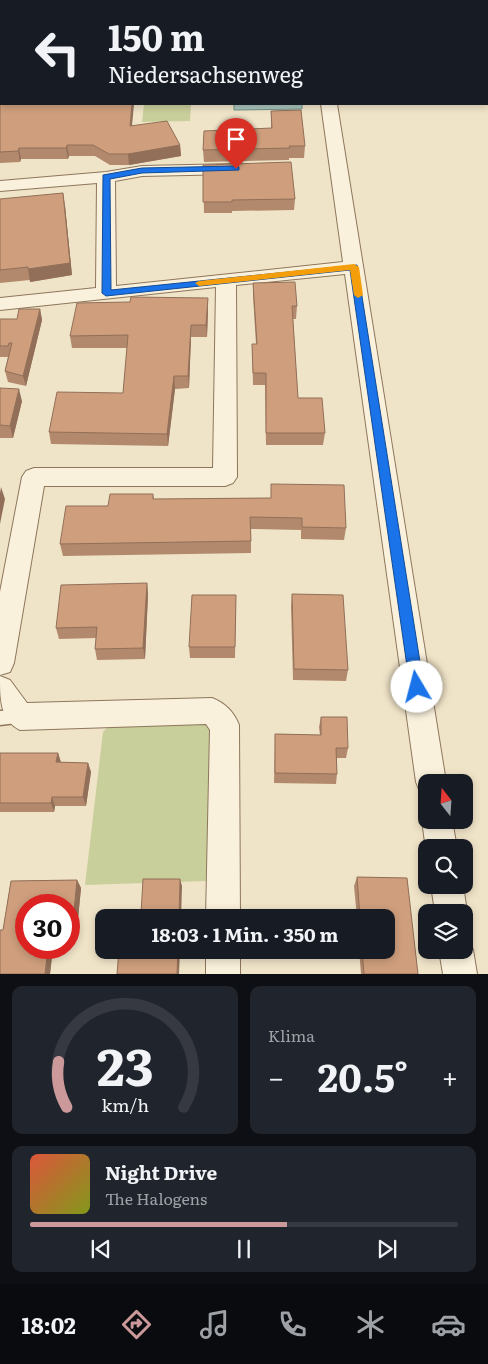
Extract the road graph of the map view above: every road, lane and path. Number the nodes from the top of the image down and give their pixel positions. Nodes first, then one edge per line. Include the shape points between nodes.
1 (329, 105) edge
2 (255, 168) edge
3 (106, 177) junction
4 (0, 186) edge
5 (354, 267) junction
6 (226, 281) junction
7 (106, 293) junction
8 (0, 304) edge
9 (0, 663) edge
10 (0, 689) edge
11 (10, 717) edge
12 (430, 774) edge
13 (223, 909) edge
14 (223, 959) edge
15 (458, 959) edge
16 (222, 974) edge
17 (460, 974) edge

1 - 5 street
2 - 3 street via 142,171
3 - 4 street
3 - 7 street
5 - 6 street
5 - 12 street
6 - 7 street
6 - 9 street via 225,477 34,477
7 - 8 street
10 - 11 street
11 - 13 street via 212,711 225,725
14 - 16 street
15 - 17 street

